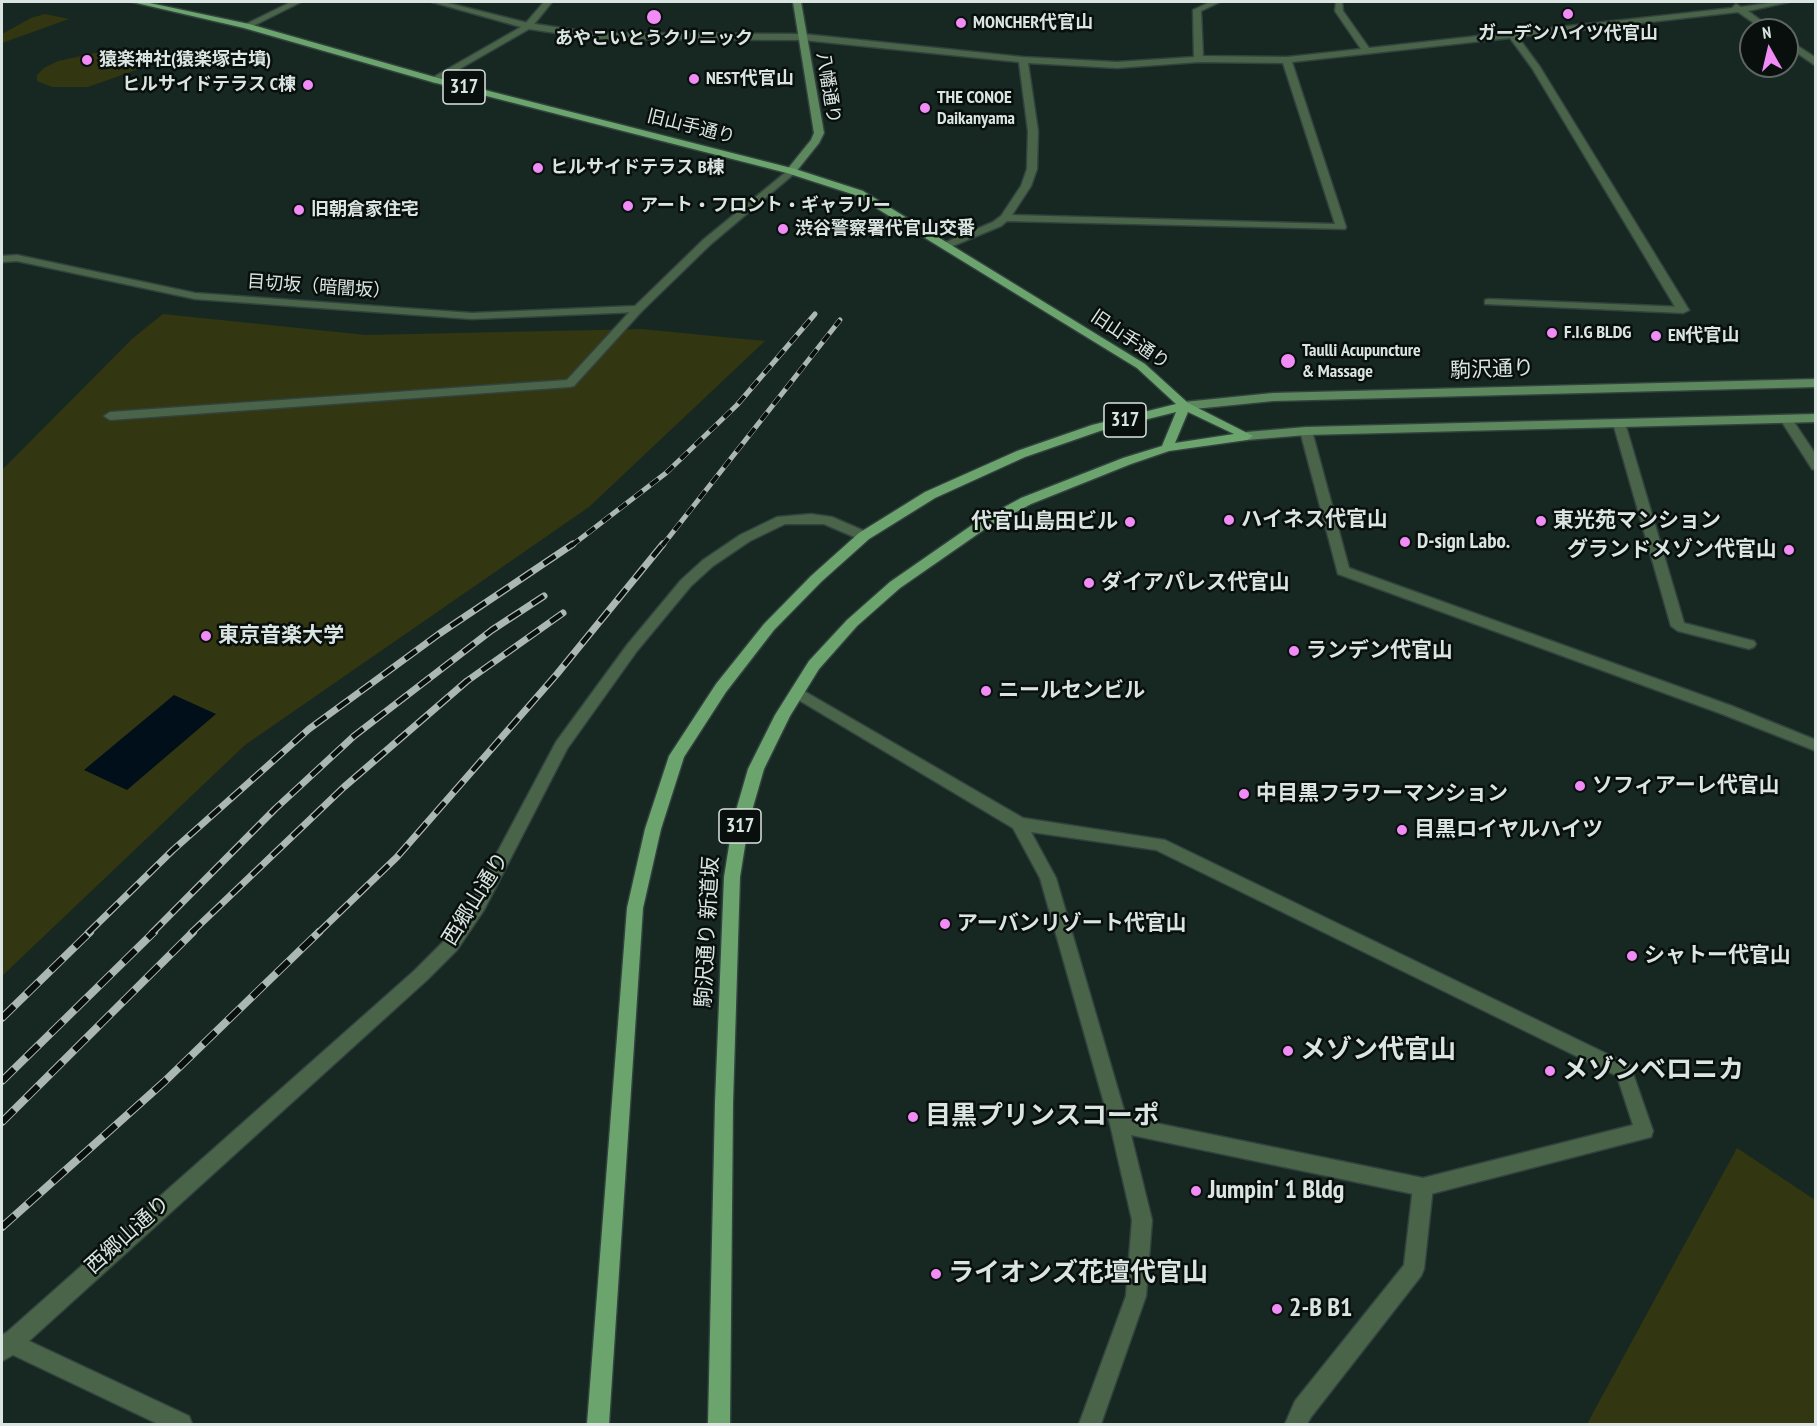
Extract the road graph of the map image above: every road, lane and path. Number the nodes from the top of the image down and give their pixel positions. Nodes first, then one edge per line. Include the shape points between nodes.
1 (136, 2) edge
2 (297, 2) edge
3 (436, 2) edge
4 (548, 2) edge
5 (797, 2) edge
6 (1216, 2) edge
7 (1342, 2) edge
8 (1728, 2) edge
9 (1785, 2) edge
10 (1740, 9) junction
11 (1753, 18) edge
12 (246, 26) junction
13 (528, 27) junction
14 (1513, 36) junction
15 (803, 37) junction
16 (1799, 51) edge
17 (1367, 52) junction
18 (1199, 59) junction
19 (1023, 60) junction
20 (1287, 60) junction
21 (1815, 63) edge
22 (435, 80) junction
23 (791, 171) junction
24 (1005, 218) junction
25 (948, 245) junction
26 (2, 259) edge
27 (1489, 302) dead end
28 (638, 309) junction
29 (1815, 383) edge
30 (1184, 406) junction
31 (110, 416) dead end
32 (1815, 418) edge
33 (1786, 419) junction
34 (1619, 423) junction
35 (1306, 431) junction
36 (1247, 436) junction
37 (1167, 448) junction
38 (1815, 466) edge
39 (864, 536) junction
40 (1749, 644) dead end
41 (797, 692) junction
42 (1815, 746) edge
43 (1019, 824) junction
44 (1119, 1124) junction
45 (1423, 1187) junction
46 (4, 1345) edge
47 (181, 1425) edge
48 (598, 1425) edge
49 (719, 1425) edge
50 (1090, 1425) edge
51 (1296, 1425) edge

1 - 12 main road, 旧山手通り / 317
2 - 12 street
3 - 13 street
4 - 13 street
5 - 15 main road, 八幡通り
6 - 18 street via 1197,10
7 - 17 street via 1339,11
8 - 10 street
9 - 10 street
10 - 11 street
10 - 14 street
12 - 22 main road, 旧山手通り / 317
13 - 15 street via 596,36
13 - 22 street
14 - 17 street
14 - 27 street via 1683,310
15 - 19 street
15 - 23 main road, 八幡通り via 819,133
16 - 21 street
17 - 20 street
18 - 19 street via 1117,65
18 - 20 street
19 - 24 street via 1033,131 1032,169
20 - 24 street via 1341,227
22 - 23 main road, 旧山手通り / 317
23 - 25 main road, 旧山手通り / 317 via 859,193
23 - 28 street via 706,242
24 - 25 street
25 - 30 main road, 旧山手通り / 317 via 1141,366
26 - 28 street, 目切坂（暗闇坂） via 17,258 195,296 472,316
28 - 31 street via 570,383
29 - 30 main road, 駒沢通り via 1307,396
30 - 36 main road, 旧山手通り / 317
30 - 37 main road, 317
30 - 39 main road, 駒沢通り / 317 via 1067,437 1021,454 930,495
32 - 33 main road
33 - 34 main road
33 - 38 street
34 - 35 main road
34 - 40 street via 1678,626
35 - 36 main road
35 - 42 street via 1343,571
36 - 37 main road, 317
37 - 41 main road, 駒沢通り 新道坂 / 317 via 1088,475 980,526 895,585 852,623 814,665
39 - 46 street, 西郷山通り via 827,520 782,520 744,538 686,583 632,648 561,746 478,905 451,945
39 - 48 main road, 317 via 769,627 721,688 677,756 653,829 634,908
41 - 43 street
41 - 49 main road, 駒沢通り 新道坂 / 317 via 756,769 741,820 732,877
43 - 44 street via 1048,878
43 - 45 street via 1159,844 1624,1071 1644,1131
44 - 45 street
44 - 50 street via 1142,1220 1136,1296
45 - 51 street via 1414,1269 1303,1409
46 - 47 street

